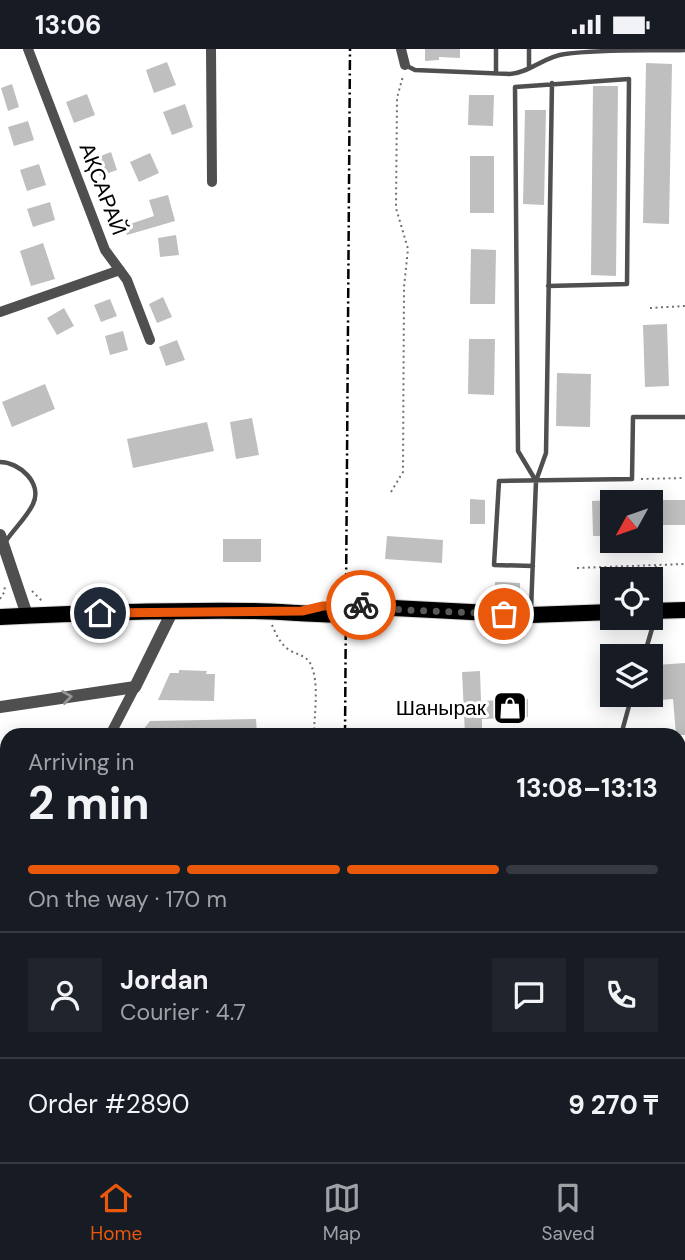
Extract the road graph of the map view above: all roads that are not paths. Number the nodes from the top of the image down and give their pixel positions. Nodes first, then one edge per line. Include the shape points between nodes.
1 (28, 49) edge
2 (211, 49) edge
3 (401, 49) edge
4 (496, 49) edge
5 (529, 49) edge
6 (685, 50) edge
7 (559, 52) edge
8 (405, 65) joint
9 (529, 67) junction
10 (496, 72) junction
11 (552, 83) junction
12 (212, 182) dead end
13 (120, 270) junction
14 (548, 286) junction
15 (0, 312) edge
16 (150, 340) dead end
17 (685, 417) edge
18 (0, 462) edge
19 (537, 481) junction
20 (1, 540) edge
21 (533, 566) junction
22 (173, 610) junction
23 (663, 611) edge
24 (600, 612) edge
25 (685, 612) edge
26 (27, 615) junction
27 (531, 615) junction
28 (0, 617) edge
29 (135, 687) junction
30 (0, 707) edge
31 (629, 707) edge
32 (114, 728) edge
33 (623, 728) edge

1 - 13 street, АҚСАРАЙ via 105,250
2 - 12 street
3 - 8 street
4 - 10 lane
5 - 9 lane
6 - 7 lane
7 - 9 lane
8 - 10 lane via 415,71
9 - 10 lane via 521,73
11 - 14 lane
11 - 14 lane via 629,79 627,284
11 - 19 lane via 515,87 518,451
13 - 15 street
13 - 16 street, АҚСАРАЙ
14 - 19 lane via 546,453
17 - 19 lane via 633,417 632,479
18 - 20 lane via 29,475 35,494 33,503
19 - 21 lane
19 - 21 lane via 499,481 495,565
20 - 26 street
21 - 27 lane
22 - 26 highway
22 - 27 highway via 302,611 344,605
22 - 29 street
23 - 25 highway
24 - 27 highway
26 - 28 highway
30 -> 29 street
29 - 32 street
31 - 33 lane

